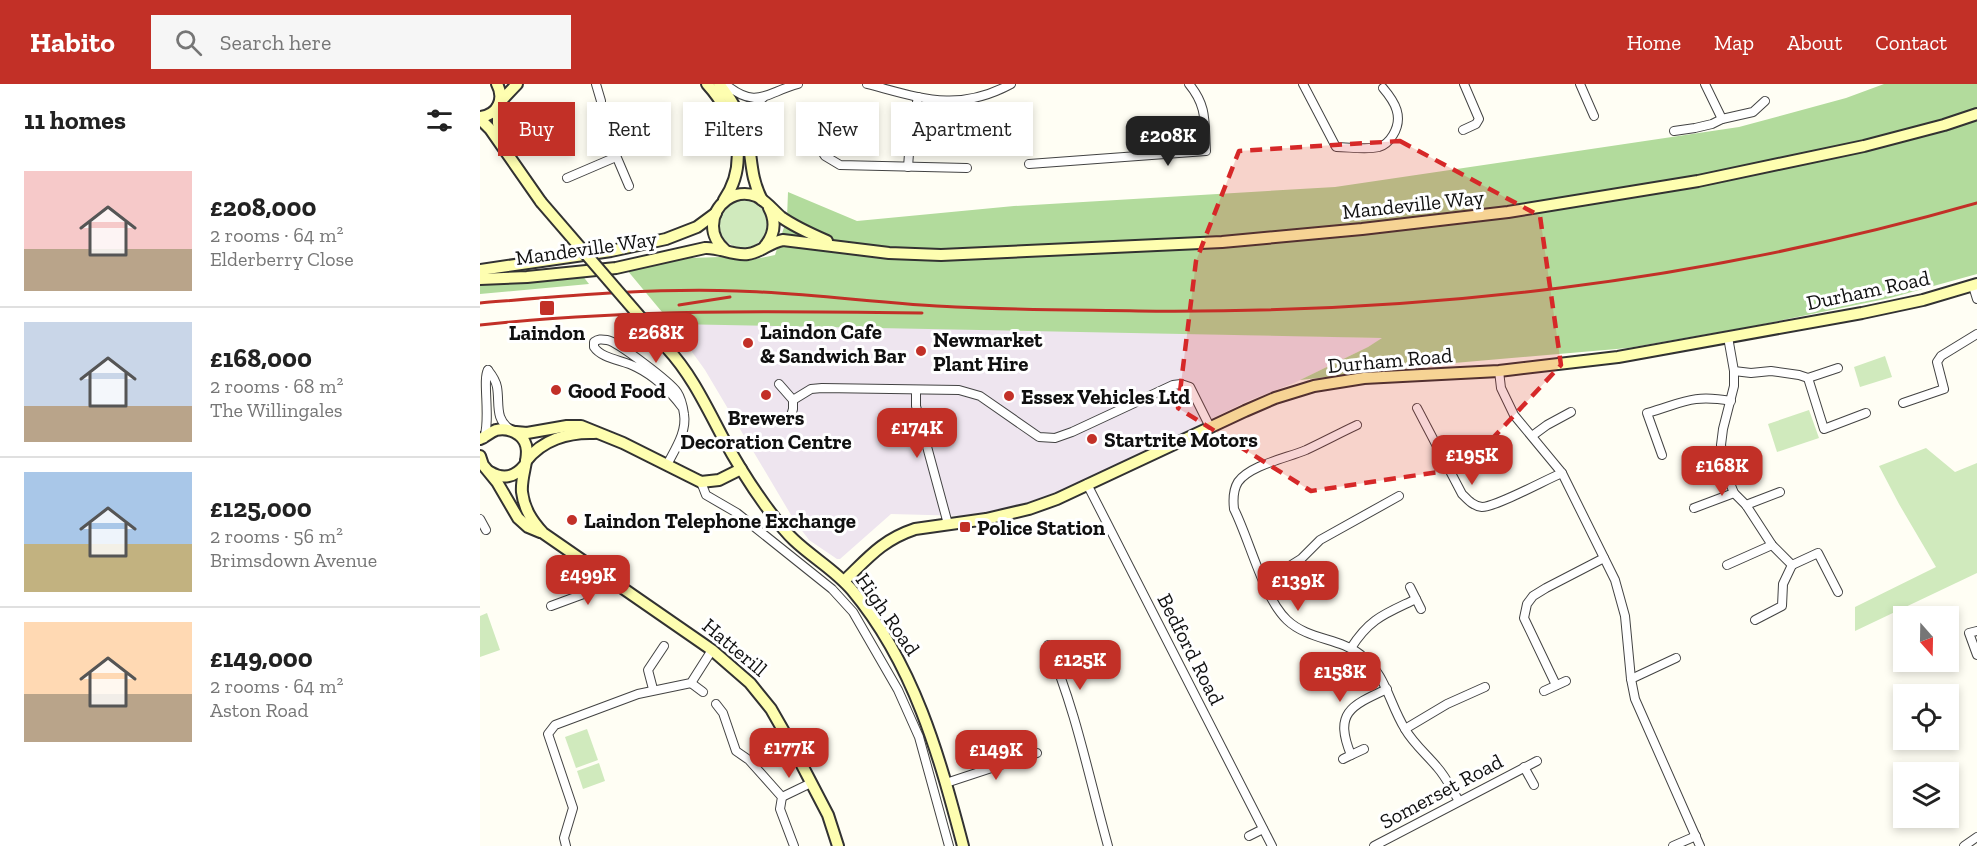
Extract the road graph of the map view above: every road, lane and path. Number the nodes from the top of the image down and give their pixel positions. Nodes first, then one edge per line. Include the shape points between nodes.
1 (497, 84) edge
2 (517, 84) edge
3 (596, 84) edge
4 (707, 84) edge
5 (719, 84) edge
6 (724, 84) edge
7 (798, 84) edge
8 (867, 84) edge
9 (1011, 84) edge
10 (1189, 84) edge
11 (1303, 84) edge
12 (1464, 84) edge
13 (1580, 84) edge
14 (1705, 84) edge
15 (1383, 88) dead end
16 (770, 94) junction
17 (918, 97) junction
18 (1765, 101) dead end
19 (499, 102) edge
20 (501, 102) edge
21 (732, 102) edge
22 (758, 102) edge
23 (498, 105) edge
24 (1977, 114) edge
25 (1594, 116) dead end
26 (480, 118) edge
27 (1722, 119) junction
28 (1462, 130) dead end
29 (1674, 131) dead end
30 (498, 142) edge
31 (508, 156) edge
32 (750, 156) edge
33 (825, 156) edge
34 (616, 157) junction
35 (1029, 164) dead end
36 (908, 167) junction
37 (967, 168) dead end
38 (567, 178) dead end
39 (629, 186) dead end
40 (764, 202) junction
41 (718, 209) junction
42 (843, 246) junction
43 (763, 248) junction
44 (731, 252) junction
45 (480, 270) edge
46 (480, 279) edge
47 (1975, 285) edge
48 (1977, 299) edge
49 (1977, 334) edge
50 (1728, 337) junction
51 (1838, 369) dead end
52 (1499, 371) junction
53 (1734, 371) junction
54 (1808, 378) junction
55 (779, 384) dead end
56 (916, 390) junction
57 (793, 400) junction
58 (1731, 401) junction
59 (1903, 403) dead end
60 (682, 407) junction
61 (1417, 408) dead end
62 (1571, 412) dead end
63 (1866, 413) dead end
64 (790, 419) dead end
65 (1357, 425) dead end
66 (1210, 427) junction
67 (513, 431) junction
68 (600, 433) junction
69 (1533, 436) junction
70 (481, 441) edge
71 (1662, 455) dead end
72 (482, 463) edge
73 (525, 463) junction
74 (667, 465) junction
75 (741, 470) junction
76 (1562, 473) junction
77 (701, 482) junction
78 (1087, 484) junction
79 (1780, 492) dead end
80 (1734, 493) junction
81 (1399, 496) dead end
82 (1746, 505) junction
83 (1694, 508) dead end
84 (480, 519) edge
85 (948, 524) junction
86 (486, 530) dead end
87 (543, 533) junction
88 (1772, 545) junction
89 (1605, 558) junction
90 (1727, 565) dead end
91 (1792, 565) junction
92 (599, 572) junction
93 (1263, 579) junction
94 (844, 581) junction
95 (1410, 587) dead end
96 (1838, 592) dead end
97 (1416, 599) junction
98 (551, 606) dead end
99 (1420, 609) dead end
100 (1755, 620) dead end
101 (1977, 631) edge
102 (1048, 645) dead end
103 (664, 646) dead end
104 (1352, 648) junction
105 (712, 650) junction
106 (1977, 655) edge
107 (1676, 658) dead end
108 (1631, 679) junction
109 (1566, 681) dead end
110 (691, 683) junction
111 (1556, 685) junction
112 (1485, 687) dead end
113 (653, 689) junction
114 (1387, 689) junction
115 (1544, 691) dead end
116 (703, 692) dead end
117 (716, 704) dead end
118 (1405, 729) junction
119 (1364, 749) dead end
120 (1037, 753) dead end
121 (1352, 755) junction
122 (1343, 759) dead end
123 (1537, 760) dead end
124 (1524, 767) junction
125 (811, 783) junction
126 (946, 783) junction
127 (1534, 785) dead end
128 (782, 797) junction
129 (1459, 801) junction
130 (1263, 830) junction
131 (1249, 836) dead end
132 (1696, 836) junction
133 (1977, 838) edge
134 (566, 846) edge
135 (794, 846) edge
136 (838, 846) edge
137 (949, 846) edge
138 (963, 846) edge
139 (1108, 846) edge
140 (1272, 846) edge
141 (1374, 846) edge
142 (1673, 846) edge
143 (1700, 846) edge
144 (1964, 846) edge

1 - 19 street, High Road
2 - 20 street
3 - 34 street via 600,118
4 - 41 street via 729,116 738,147 733,181
5 - 21 street
6 - 16 street via 745,97
7 - 16 street
8 - 17 street
9 - 17 street via 971,99 948,102
10 - 35 street via 1203,107 1206,151
11 - 15 street via 1336,147 1378,147 1390,141 1399,121 1398,110
12 - 28 street via 1479,119
13 - 25 street
14 - 27 street
16 - 22 street
17 - 36 street
18 - 27 street via 1753,112
23 - 26 street
24 - 42 street, Mandeville Way via 1885,141 1698,181 1426,223 1222,242 958,255 898,254
26 - 30 street, High Road
27 - 29 street
31 - 75 street, High Road, bridge via 541,202 680,362
32 - 40 street via 754,183
33 - 36 street via 840,165
34 - 38 street
34 - 39 street
36 - 37 street
40 - 41 street, Mandeville Way via 747,194 737,195
40 - 42 street, Mandeville Way via 801,229
40 - 43 street via 774,225
41 - 44 street via 713,225 715,236
41 - 45 street, Mandeville Way via 697,227 666,239
42 - 43 street, Mandeville Way via 787,240
43 - 44 street, Mandeville Way via 744,255
44 - 46 street, Mandeville Way via 705,248 616,268
47 - 48 street
47 - 50 street, Durham Road via 1862,313
49 - 59 street via 1936,362 1944,389
50 - 52 street, Durham Road via 1618,357
50 - 53 street
51 - 54 street
52 - 66 street, Durham Road via 1364,378 1328,384 1275,398
52 - 69 street via 1506,400
53 - 54 street via 1771,371
53 - 58 street
54 - 63 street via 1824,429
55 - 57 street
56 - 57 street via 822,388 811,389
56 - 66 street via 959,390 980,396 1040,437 1055,438 1166,387 1181,384 1190,387
56 - 85 street via 916,406
57 - 64 street
58 - 71 street via 1693,398 1647,413
58 - 80 street via 1721,445 1724,468
60 - 60 street via 650,375 598,353 594,342 608,340 625,350 673,387
60 - 74 street via 684,428
61 - 76 street via 1462,495 1473,505 1495,503
62 - 69 street
65 - 93 street via 1257,468 1239,481 1233,497 1234,509
66 - 78 street, Durham Road
67 - 68 street via 527,433 577,425
67 - 70 street via 496,430
67 - 70 street via 500,417 496,384 488,370 488,411
67 - 73 street, Hatterill via 525,442
68 - 73 street via 557,438
68 - 74 street
69 - 76 street
72 - 73 street, Hatterill via 495,476 505,477 516,474
72 - 87 street, Hatterill via 518,518
73 - 87 street, Hatterill via 521,486 525,506
74 - 77 street
75 - 77 street via 719,480
75 - 94 street, High Road via 789,536
76 - 89 street
77 - 137 street via 706,495 737,513 832,589 853,612 898,690 919,738
78 - 85 street, Durham Road via 1018,512
78 - 130 street, Bedford Road
79 - 82 street
80 - 82 street
80 - 83 street
81 - 93 street via 1320,540 1301,559
82 - 88 street
84 - 86 street
85 - 94 street, Durham Road via 915,529 890,539
87 - 92 street, Hatterill
88 - 90 street
88 - 91 street
89 - 108 street via 1625,616
89 - 111 street via 1546,588 1527,604 1524,618
91 - 96 street via 1818,553
91 - 100 street via 1784,584 1782,606
92 - 98 street via 589,592
92 - 105 street, Hatterill
93 - 104 street via 1287,620 1303,631
94 - 126 street, High Road via 901,663 927,722
95 - 97 street
97 - 99 street
97 - 104 street via 1366,626
101 - 106 street via 1968,633
102 - 139 street via 1076,719
103 - 113 street via 648,670
104 - 114 street via 1373,666
105 - 110 street
105 - 125 street, Hatterill via 745,678 771,709
107 - 108 street
108 - 132 street via 1646,728
109 - 111 street
110 - 113 street
110 - 116 street
111 - 115 street
112 - 118 street
113 - 134 street via 576,717 548,734 573,808 564,838
114 - 118 street
114 - 121 street via 1352,708 1345,718 1344,731
117 - 128 street via 736,752 749,760
118 - 129 street
119 - 121 street
120 - 126 street
121 - 122 street
123 - 124 street, Somerset Road
124 - 127 street, Somerset Road
124 - 129 street, Somerset Road
125 - 128 street
125 - 136 street, Hatterill via 828,815
126 - 138 street, High Road
128 - 135 street via 780,808
129 - 141 street, Somerset Road
130 - 131 street
130 - 140 street, Bedford Road
132 - 142 street
132 - 143 street
133 - 144 street

